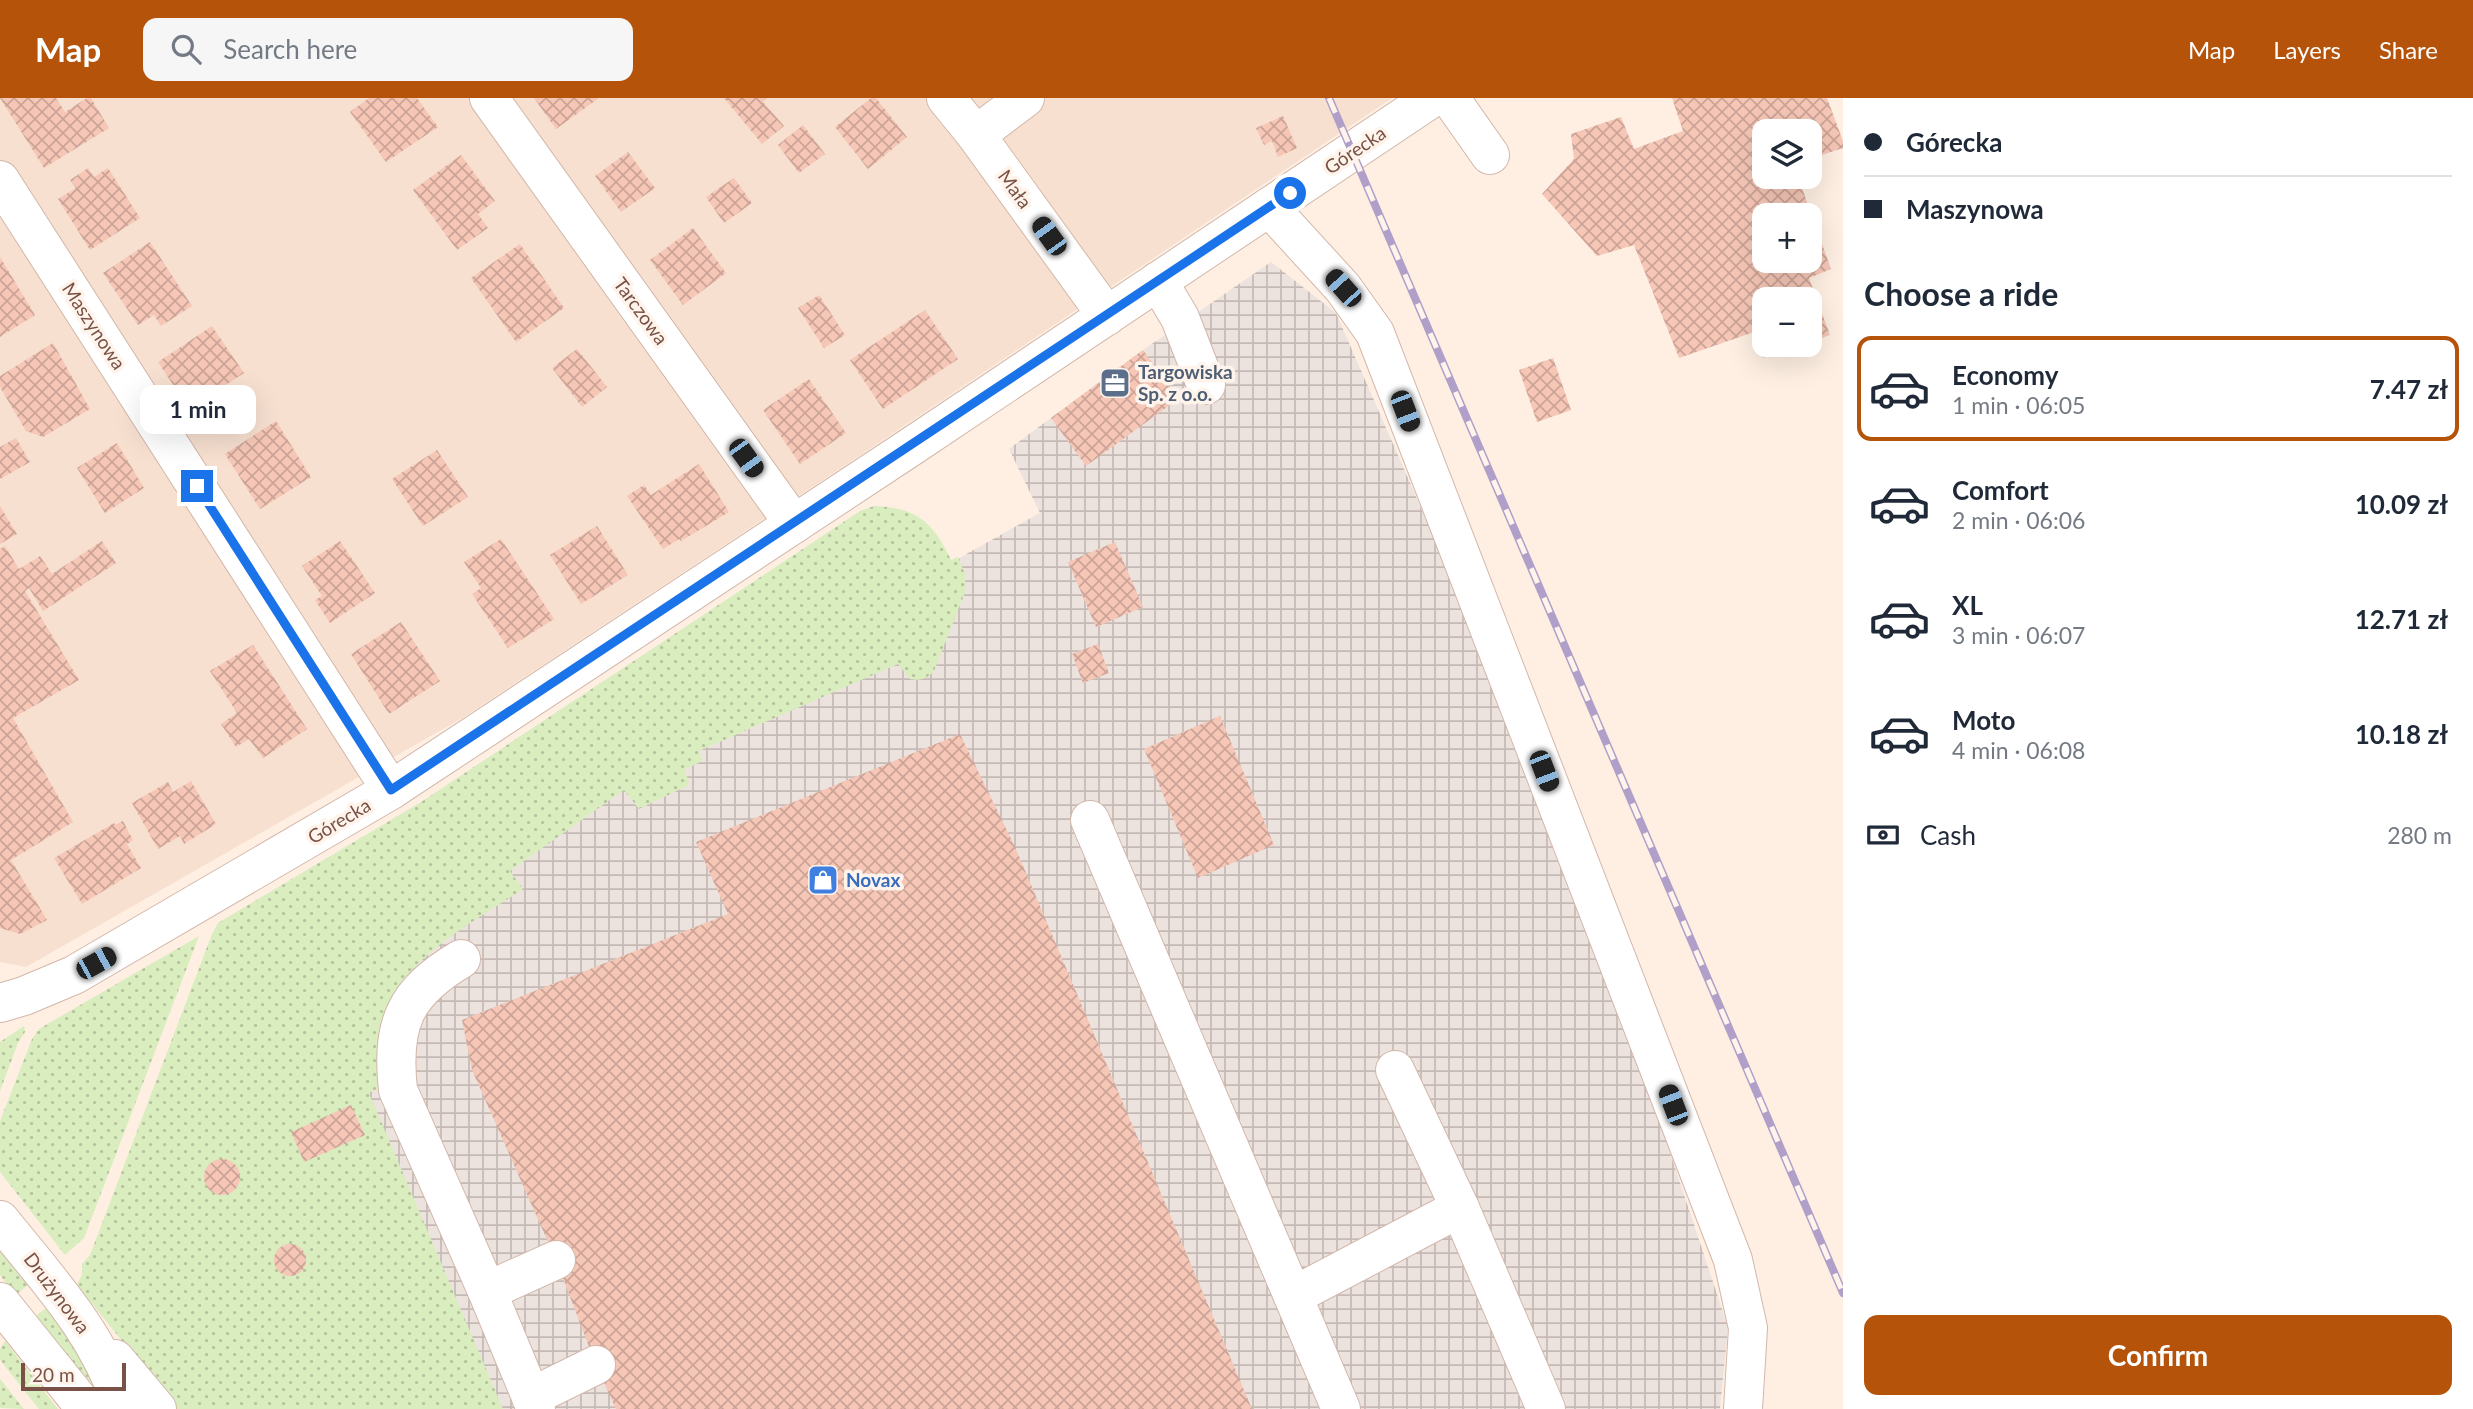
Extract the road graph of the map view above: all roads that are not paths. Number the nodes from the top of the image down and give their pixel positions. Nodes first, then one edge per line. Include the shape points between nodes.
1 (489, 98) edge
2 (946, 98) edge
3 (1025, 98) edge
4 (1432, 98) edge
5 (1450, 98) edge
6 (976, 135) junction
7 (1490, 155) dead end
8 (0, 180) edge
9 (1269, 207) junction
10 (1158, 281) junction
11 (1107, 316) junction
12 (1206, 385) dead end
13 (794, 524) junction
14 (391, 790) junction
15 (1090, 820) dead end
16 (461, 959) dead end
17 (0, 1003) edge
18 (1395, 1070) dead end
19 (1460, 1208) junction
20 (0, 1220) edge
21 (556, 1260) dead end
22 (487, 1291) junction
23 (1293, 1296) junction
24 (0, 1303) edge
25 (83, 1324) junction
26 (596, 1365) dead end
27 (533, 1403) edge
28 (86, 1409) edge
29 (123, 1409) edge
30 (157, 1409) edge
31 (1341, 1409) edge
32 (1546, 1409) edge
33 (1743, 1409) edge

1 - 13 street, Tarczowa
2 - 6 street, Mała
3 - 6 street
4 - 9 street, Górecka
5 - 7 street
6 - 11 street, Mała
8 - 14 street, Maszynowa
9 - 10 street, Górecka
9 - 33 street via 1343,288 1375,333 1732,1260 1748,1328
10 - 11 street, Górecka
10 - 12 street via 1180,318
11 - 13 street, Górecka
13 - 14 street, Górecka
14 - 17 street, Górecka via 74,975
15 - 23 street
16 - 22 street via 436,974 406,1009 397,1034 396,1068 398,1090
18 - 19 street
19 - 23 street
19 - 32 street
20 - 25 street, Drużynowa
21 - 22 street
22 - 27 street
23 - 31 street
24 - 28 street
25 - 29 street, Drużynowa via 105,1362
25 - 30 street
26 - 27 street

